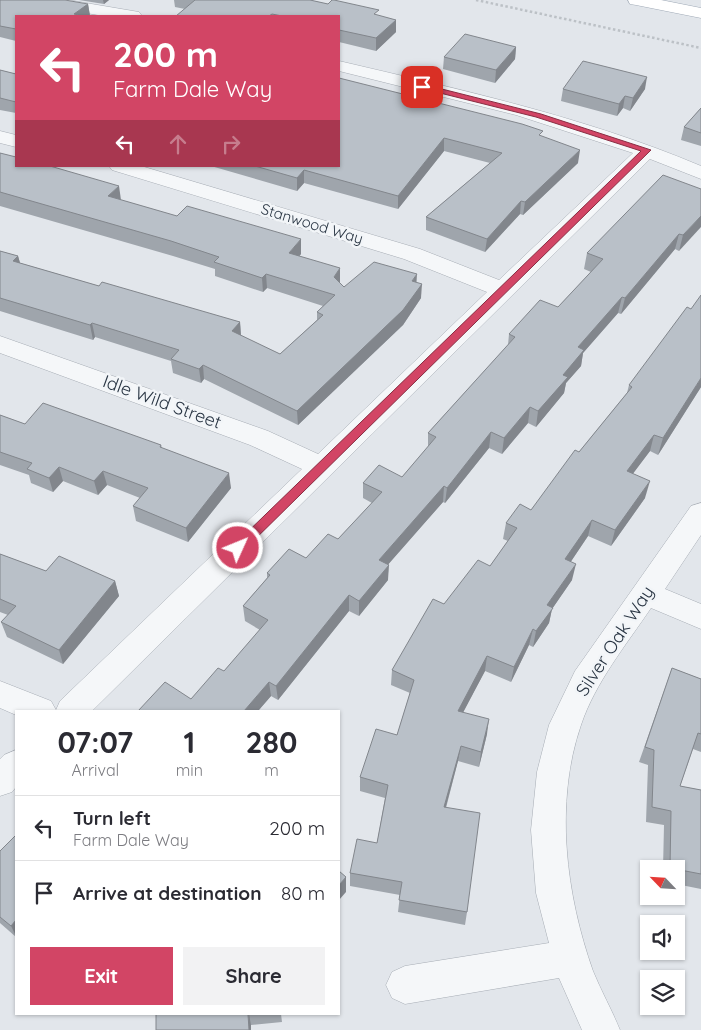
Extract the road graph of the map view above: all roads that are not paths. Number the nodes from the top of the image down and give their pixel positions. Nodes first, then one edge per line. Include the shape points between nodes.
1 (38, 0) edge
2 (636, 0) edge
3 (701, 13) edge
4 (127, 15) edge
5 (340, 66) edge
6 (0, 137) edge
7 (15, 141) edge
8 (647, 150) junction
9 (122, 167) edge
10 (701, 173) edge
11 (503, 290) junction
12 (0, 344) edge
13 (322, 467) junction
14 (701, 514) edge
15 (645, 594) junction
16 (701, 617) edge
17 (0, 694) edge
18 (38, 710) edge
19 (72, 710) edge
20 (15, 766) edge
21 (0, 781) edge
22 (571, 958) junction
23 (406, 985) dead end
24 (601, 1030) edge

1 - 4 street
2 - 3 main road
5 - 8 street via 539,115
6 - 7 street
8 - 10 street
8 - 11 street
9 - 11 street, Stanwood Way via 412,254
11 - 13 street
12 - 13 street, Idle Wild Street via 259,438
13 - 19 street
14 - 15 street, Silver Oak Way
15 - 16 street
15 - 22 street, Silver Oak Way via 586,680 564,726 553,772 548,830 553,884
17 - 18 street
20 - 21 street
22 - 23 street
22 - 24 street, Silver Oak Way

